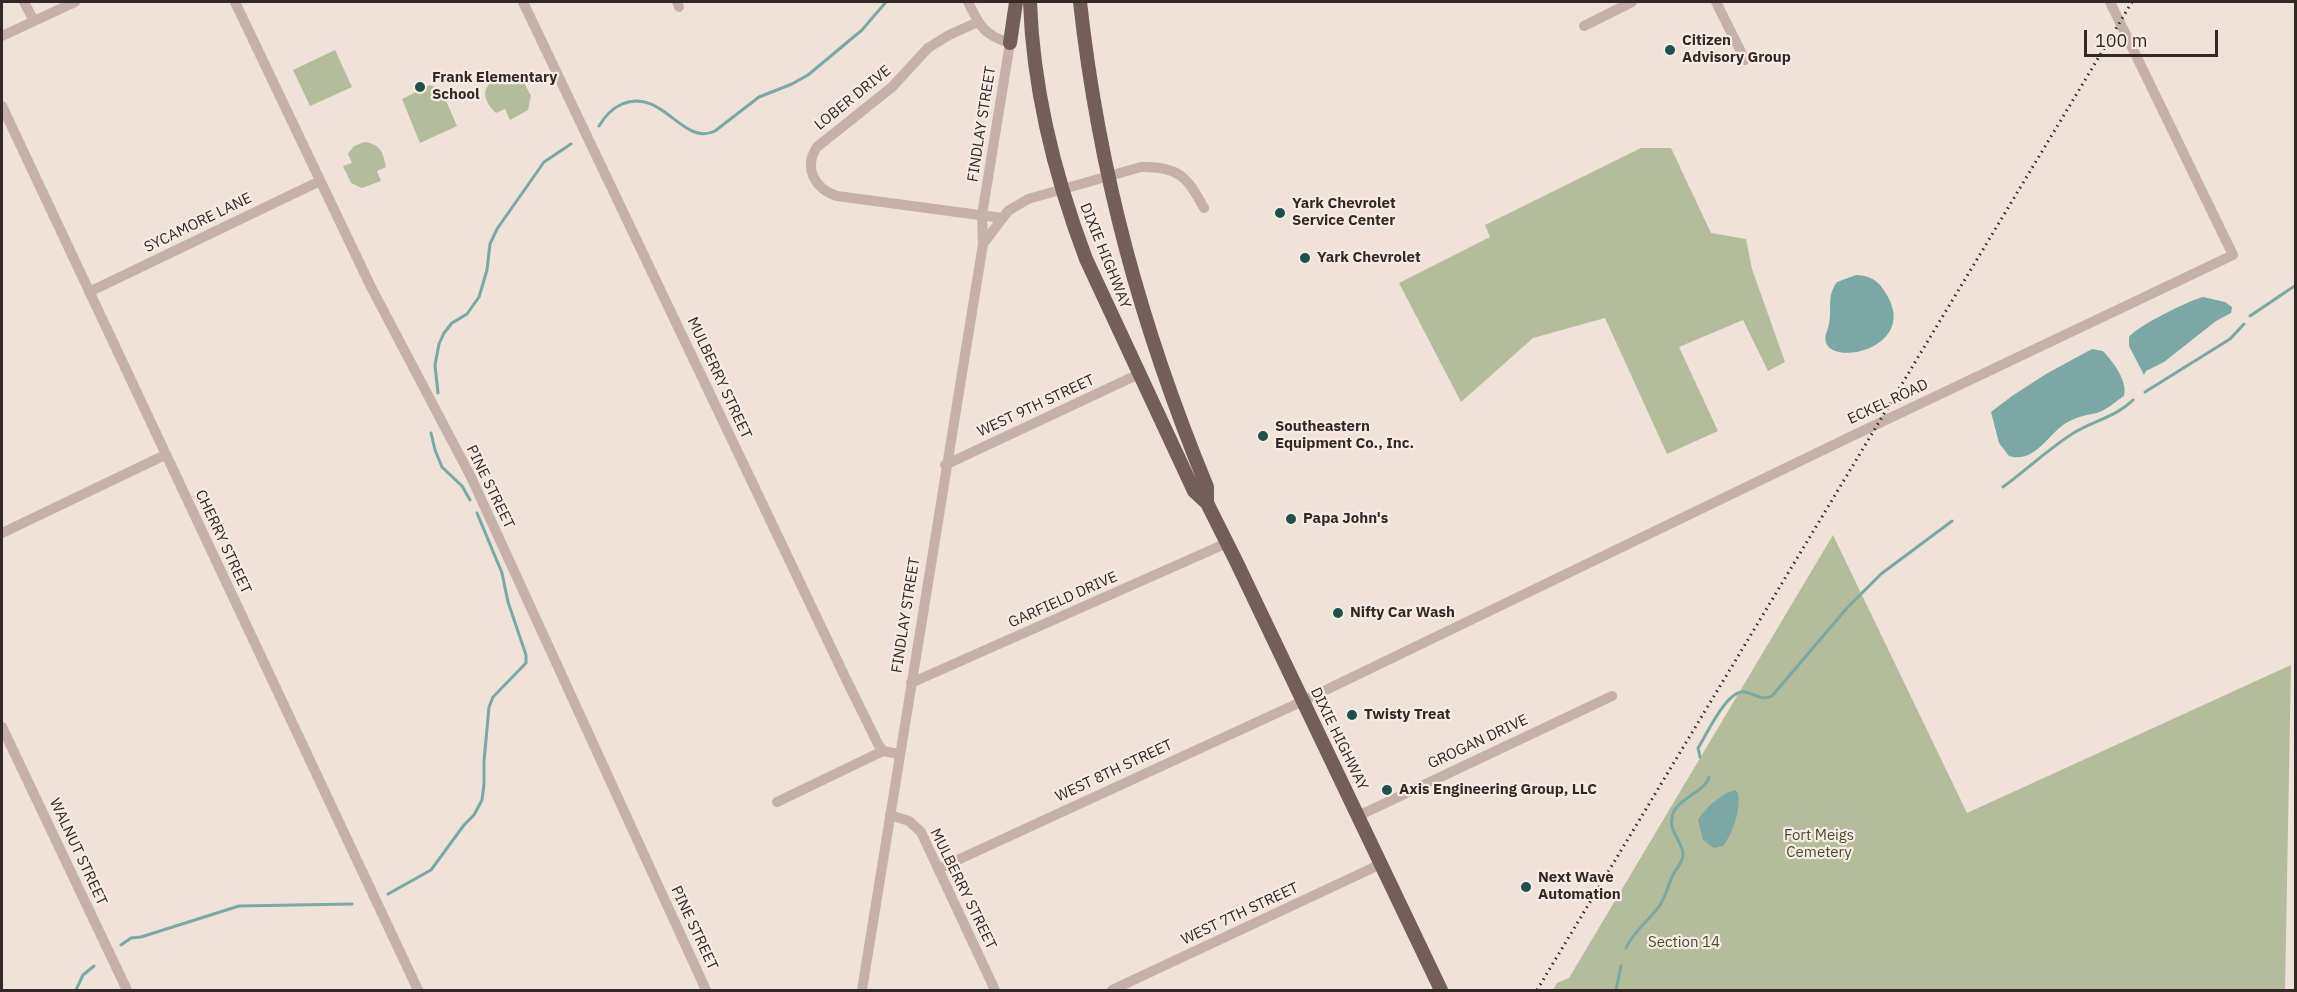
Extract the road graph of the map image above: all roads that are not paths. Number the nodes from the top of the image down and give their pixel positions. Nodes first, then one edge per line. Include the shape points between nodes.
1 (24, 2) edge
2 (75, 2) edge
3 (235, 2) edge
4 (524, 2) edge
5 (968, 2) edge
6 (1016, 2) edge
7 (1030, 2) edge
8 (1080, 2) edge
9 (1632, 2) edge
10 (1716, 2) edge
11 (2110, 2) edge
12 (33, 21) junction
13 (978, 22) junction
14 (1584, 26) dead end
15 (2, 36) edge
16 (1010, 43) junction
17 (1745, 60) dead end
18 (2, 106) edge
19 (1107, 175) junction
20 (320, 181) junction
21 (1062, 189) junction
22 (1204, 208) dead end
23 (982, 215) junction
24 (1002, 218) junction
25 (983, 244) junction
26 (89, 292) junction
27 (1139, 374) junction
28 (165, 455) junction
29 (945, 465) junction
30 (1207, 503) junction
31 (2, 533) edge
32 (1227, 543) junction
33 (911, 683) junction
34 (1612, 696) dead end
35 (1303, 701) junction
36 (2, 727) edge
37 (884, 751) junction
38 (899, 754) junction
39 (777, 802) dead end
40 (890, 815) junction
41 (1358, 816) junction
42 (1381, 864) junction
43 (938, 869) junction
44 (127, 990) edge
45 (418, 990) edge
46 (706, 990) edge
47 (862, 990) edge
48 (995, 990) edge
49 (1112, 990) edge
50 (1441, 990) edge

1 - 12 street
2 - 12 street
3 - 20 street, PINE STREET
4 - 37 street, MULBERRY STREET
5 - 13 street
6 - 16 main road
7 - 21 main road, DIXIE HIGHWAY via 1042,105
8 - 19 main road, DIXIE HIGHWAY
9 - 14 street
10 - 17 street
11 - 35 street, ECKEL ROAD via 2233,255
12 - 15 street
13 - 16 street via 988,35
13 - 23 street, LOBER DRIVE via 928,48 892,87 817,147 811,166 814,180 829,194
16 - 23 street, FINDLAY STREET
18 - 26 street, CHERRY STREET
19 - 21 street, FINDLAY STREET
19 - 22 street, FINDLAY STREET via 1141,167 1170,169 1190,183
19 - 30 main road, DIXIE HIGHWAY via 1135,286 1168,389 1207,487
20 - 26 street, SYCAMORE LANE
20 - 46 street, PINE STREET via 371,288 471,477
21 - 24 street, FINDLAY STREET via 1028,199
21 - 27 main road, DIXIE HIGHWAY via 1086,259
23 - 24 street, LOBER DRIVE
23 - 25 street, FINDLAY STREET
24 - 25 street, FINDLAY STREET
25 - 29 street, FINDLAY STREET
26 - 28 street, CHERRY STREET
27 - 29 street, WEST 9TH STREET
27 - 30 main road, DIXIE HIGHWAY via 1194,491
28 - 31 street
28 - 45 street, CHERRY STREET
29 - 33 street, FINDLAY STREET
30 - 32 main road, DIXIE HIGHWAY
32 - 33 street, GARFIELD DRIVE
32 - 35 main road, DIXIE HIGHWAY
33 - 38 street, FINDLAY STREET
34 - 41 street, GROGAN DRIVE
35 - 41 main road, DIXIE HIGHWAY
35 - 43 street, WEST 8TH STREET
36 - 44 street, WALNUT STREET
37 - 38 street
37 - 39 street
38 - 40 street, FINDLAY STREET
40 - 43 street, MULBERRY STREET via 916,826
40 - 47 street, FINDLAY STREET
41 - 42 main road, DIXIE HIGHWAY
42 - 49 street, WEST 7TH STREET
42 - 50 main road, DIXIE HIGHWAY
43 - 48 street, MULBERRY STREET

